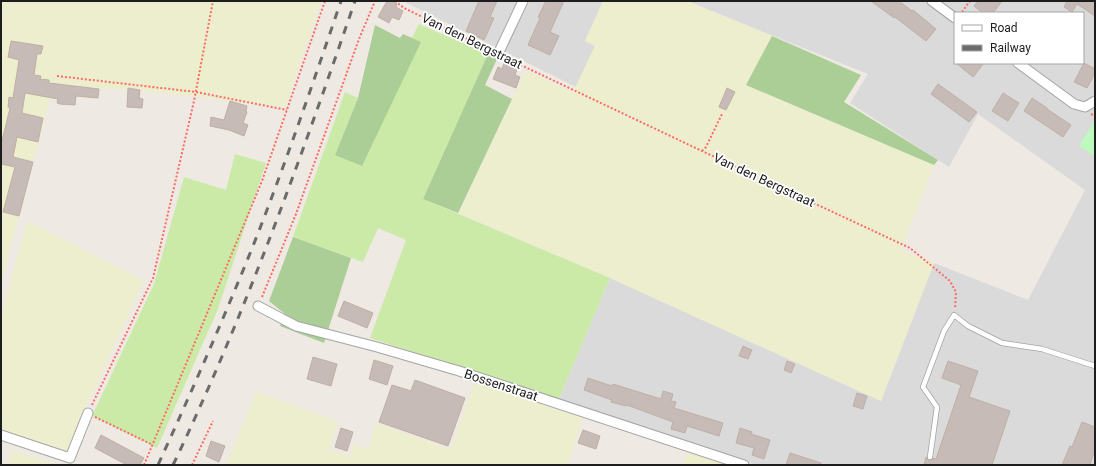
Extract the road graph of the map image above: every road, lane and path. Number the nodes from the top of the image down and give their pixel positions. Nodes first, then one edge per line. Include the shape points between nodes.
1 (213, 1) edge
2 (324, 1) edge
3 (375, 1) edge
4 (395, 1) edge
5 (523, 1) edge
6 (932, 1) edge
7 (970, 1) edge
8 (962, 12) edge
9 (954, 17) edge
10 (498, 54) junction
11 (1019, 64) edge
12 (57, 76) dead end
13 (196, 92) junction
14 (1095, 101) edge
15 (287, 110) junction
16 (722, 114) dead end
17 (702, 151) junction
18 (258, 306) joint
19 (954, 315) junction
20 (1095, 366) edge
21 (88, 413) junction
22 (213, 421) dead end
23 (1, 435) edge
24 (153, 445) junction
25 (930, 457) dead end
26 (144, 465) edge
27 (192, 465) edge
28 (744, 465) edge

1 - 13 path
2 - 15 path
3 - 18 path via 296,214
4 - 10 path, Van den Bergstraat via 404,8
5 - 10 street
6 - 9 street
7 - 8 path
10 - 17 path, Van den Bergstraat
11 - 14 street via 1074,104 1085,107
12 - 13 path
13 - 15 path
13 - 21 path via 153,278
15 - 24 path via 262,181
16 - 17 path
17 - 19 path, Van den Bergstraat via 910,248 950,281 956,292
18 - 28 street, Bossenstraat via 296,326 459,371
19 - 20 lane via 968,326 1002,343 1042,349
19 - 25 lane via 944,331 923,387 937,407
21 - 23 street via 70,458
21 - 24 path
22 - 27 path
24 - 26 path

